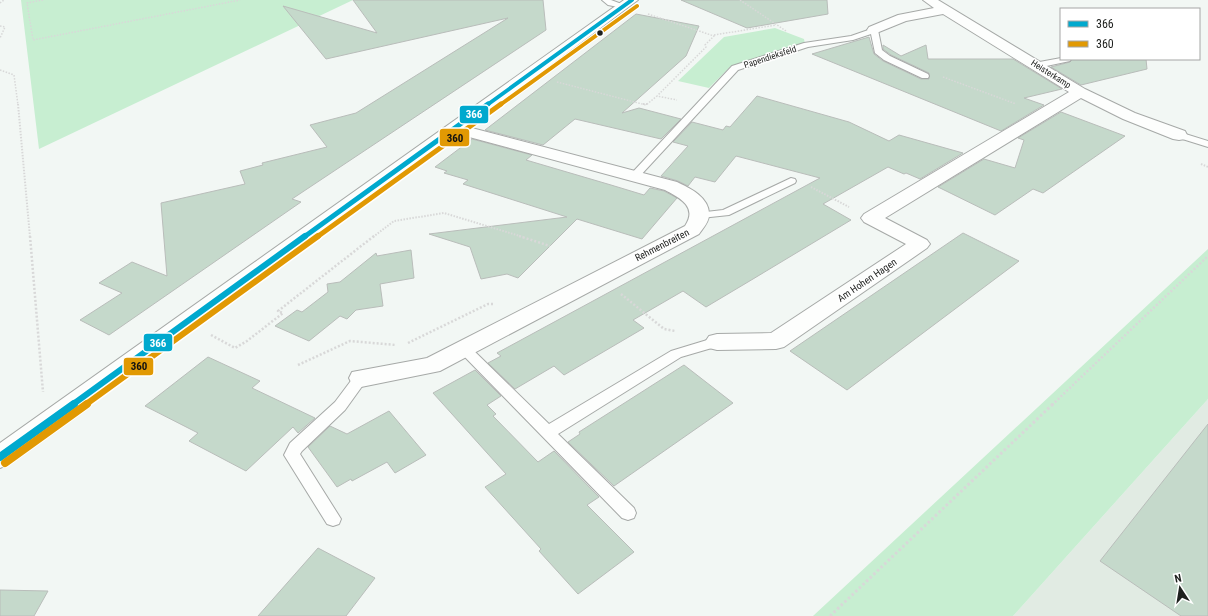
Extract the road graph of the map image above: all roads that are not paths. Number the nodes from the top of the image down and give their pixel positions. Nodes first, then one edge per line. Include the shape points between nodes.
1 (606, 0) edge
2 (929, 0) edge
3 (628, 3) edge
4 (945, 10) junction
5 (874, 30) junction
6 (1062, 60) edge
7 (1037, 65) junction
8 (925, 76) road end
9 (1080, 92) junction
10 (454, 128) junction
11 (1179, 135) joint
12 (1208, 144) edge
13 (635, 175) junction
14 (791, 181) road end
15 (701, 215) junction
16 (717, 342) joint
17 (464, 349) junction
18 (361, 378) joint
19 (547, 433) junction
20 (0, 457) edge
21 (628, 514) dead end
22 (333, 519) dead end

1 - 3 lane via 611,4
2 - 4 street, Heisterkamp
3 - 10 street
4 - 5 street, Papendieksfeld via 904,18
4 - 7 street, Heisterkamp
5 - 8 lane via 878,51
5 - 13 lane, Papendieksfeld via 853,38 807,46 735,68
6 - 7 lane
7 - 9 street, Heisterkamp
9 - 11 street, Heisterkamp via 1129,116
9 - 16 street, Am Hohen Hagen via 870,218 920,244 776,341
10 - 13 street
10 - 20 street
11 - 12 lane
13 - 15 street via 686,193 697,204
14 - 15 lane via 725,212
15 - 17 street, Rehmenbreiten via 692,230
16 - 19 lane, Am Hohen Hagen via 676,354
17 - 18 street, Rehmenbreiten via 432,365
17 - 19 lane
18 - 22 lane via 340,406 296,447 292,455
19 - 21 lane

